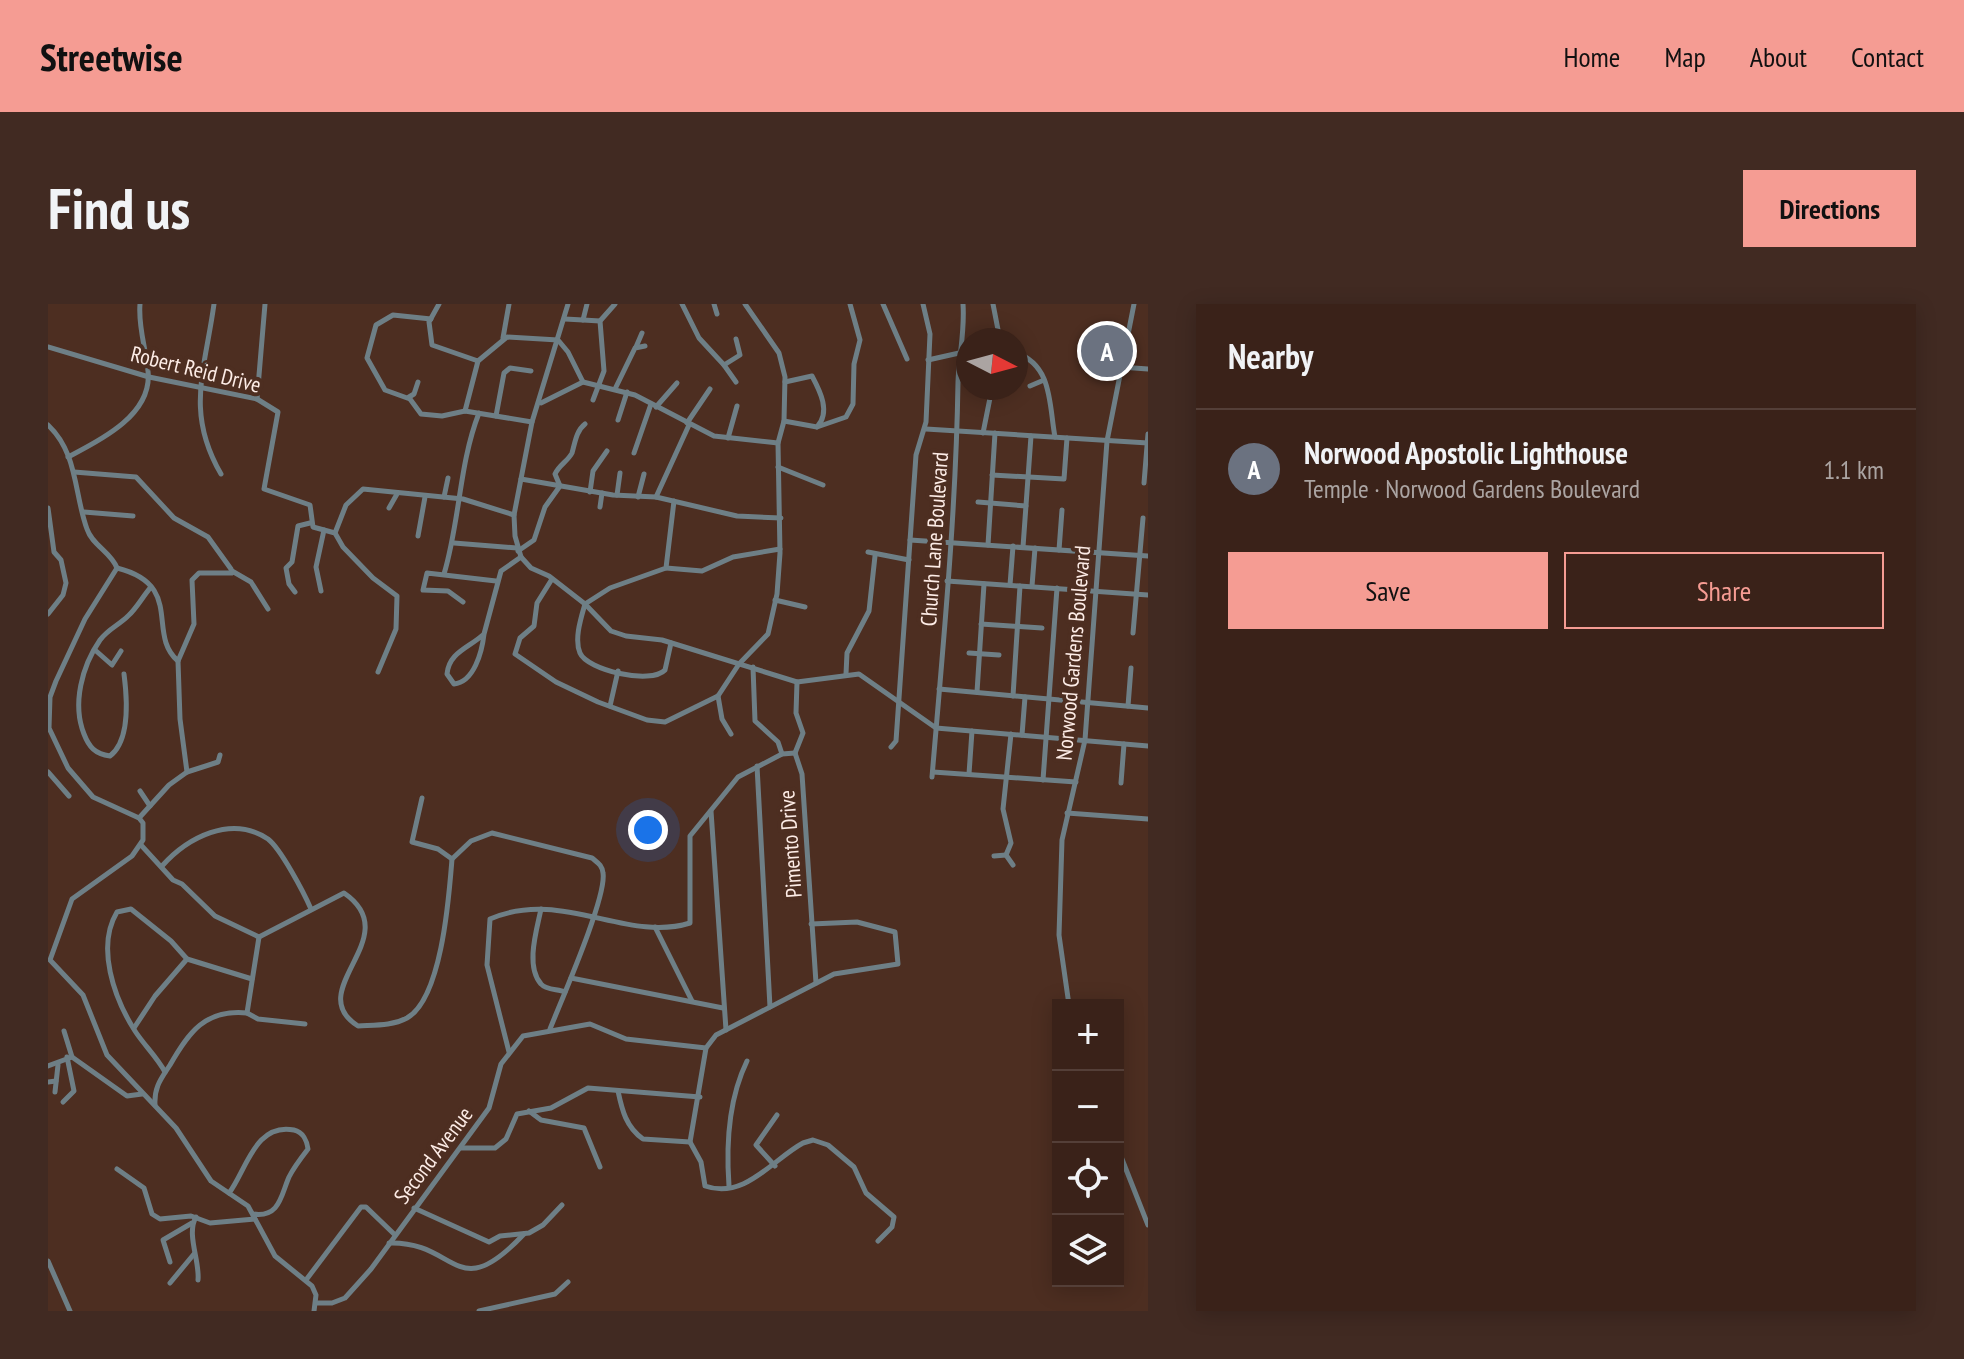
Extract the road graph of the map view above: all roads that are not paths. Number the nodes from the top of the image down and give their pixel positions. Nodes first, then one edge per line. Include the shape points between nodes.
1 (140, 304) edge
2 (214, 304) edge
3 (265, 304) edge
4 (439, 304) edge
5 (509, 304) edge
6 (568, 304) edge
7 (587, 304) edge
8 (615, 304) edge
9 (682, 304) edge
10 (714, 304) edge
11 (745, 304) edge
12 (850, 304) edge
13 (883, 304) edge
14 (923, 304) edge
15 (963, 304) edge
16 (993, 304) edge
17 (1134, 304) edge
18 (717, 314) dead end
19 (431, 319) junction
20 (565, 319) junction
21 (583, 320) junction
22 (600, 321) junction
23 (964, 328) edge
24 (997, 328) edge
25 (642, 333) dead end
26 (503, 339) junction
27 (736, 339) dead end
28 (558, 340) junction
29 (645, 346) dead end
30 (48, 347) edge
31 (635, 348) junction
32 (956, 355) edge
33 (1028, 358) edge
34 (907, 359) dead end
35 (928, 360) junction
36 (478, 361) junction
37 (724, 365) junction
38 (1120, 367) junction
39 (1148, 369) edge
40 (531, 371) dead end
41 (149, 377) junction
42 (1044, 380) junction
43 (418, 382) dead end
44 (583, 382) junction
45 (736, 382) dead end
46 (785, 382) junction
47 (677, 383) dead end
48 (1030, 386) dead end
49 (601, 387) junction
50 (201, 388) junction
51 (615, 389) junction
52 (710, 389) dead end
53 (627, 392) junction
54 (408, 398) junction
55 (257, 399) junction
56 (593, 400) dead end
57 (961, 400) edge
58 (990, 400) edge
59 (540, 404) junction
60 (654, 406) junction
61 (737, 406) dead end
62 (465, 411) junction
63 (479, 413) junction
64 (496, 416) junction
65 (618, 420) dead end
66 (784, 421) junction
67 (532, 422) junction
68 (585, 424) dead end
69 (688, 424) junction
70 (48, 425) edge
71 (817, 427) junction
72 (926, 429) junction
73 (958, 431) junction
74 (983, 433) junction
75 (995, 433) junction
76 (1148, 434) edge
77 (1031, 436) junction
78 (1055, 437) junction
79 (728, 438) junction
80 (1067, 438) junction
81 (1107, 441) junction
82 (778, 443) junction
83 (1148, 443) edge
84 (607, 451) dead end
85 (634, 453) dead end
86 (68, 457) junction
87 (778, 467) junction
88 (74, 472) junction
89 (620, 473) dead end
90 (221, 474) dead end
91 (644, 474) dead end
92 (992, 475) junction
93 (1028, 477) junction
94 (448, 478) dead end
95 (521, 479) junction
96 (1144, 483) dead end
97 (823, 485) dead end
98 (560, 486) junction
99 (590, 492) junction
100 (602, 493) junction
101 (397, 494) junction
102 (617, 495) junction
103 (425, 497) junction
104 (444, 497) junction
105 (638, 497) junction
106 (656, 497) junction
107 (459, 499) junction
108 (674, 501) junction
109 (978, 502) dead end
110 (990, 503) junction
111 (1026, 506) junction
112 (600, 507) dead end
113 (48, 508) edge
114 (389, 508) dead end
115 (1062, 510) dead end
116 (84, 512) junction
117 (514, 515) junction
118 (133, 516) dead end
119 (781, 518) junction
120 (1143, 518) dead end
121 (310, 523) junction
122 (324, 530) junction
123 (335, 533) junction
124 (418, 536) dead end
125 (910, 540) junction
126 (950, 542) junction
127 (454, 543) junction
128 (988, 545) junction
129 (1013, 546) junction
130 (1023, 547) junction
131 (1035, 548) junction
132 (780, 549) junction
133 (1059, 550) junction
134 (518, 552) junction
135 (868, 552) dead end
136 (1099, 552) junction
137 (51, 554) edge
138 (1140, 555) junction
139 (875, 556) junction
140 (1148, 556) edge
141 (909, 560) junction
142 (117, 568) junction
143 (666, 568) junction
144 (232, 571) junction
145 (444, 574) junction
146 (552, 579) junction
147 (496, 581) junction
148 (947, 581) junction
149 (984, 584) junction
150 (1010, 585) junction
151 (1020, 586) junction
152 (1032, 586) junction
153 (151, 587) junction
154 (1057, 588) junction
155 (321, 591) dead end
156 (1097, 591) junction
157 (295, 592) dead end
158 (1136, 594) junction
159 (1148, 595) edge
160 (775, 600) junction
161 (463, 602) dead end
162 (585, 604) junction
163 (805, 607) dead end
164 (268, 609) dead end
165 (48, 614) edge
166 (981, 624) junction
167 (1018, 626) junction
168 (1042, 628) dead end
169 (1133, 633) dead end
170 (484, 634) junction
171 (671, 643) junction
172 (95, 649) junction
173 (121, 651) dead end
174 (969, 653) dead end
175 (979, 653) junction
176 (999, 655) dead end
177 (178, 661) junction
178 (739, 664) junction
179 (753, 667) junction
180 (1131, 668) dead end
181 (618, 671) junction
182 (60, 672) junction
183 (378, 672) dead end
184 (124, 674) dead end
185 (846, 674) junction
186 (797, 682) junction
187 (48, 683) edge
188 (939, 689) junction
189 (977, 692) junction
190 (718, 696) junction
191 (1013, 696) junction
192 (1025, 697) junction
193 (1049, 699) junction
194 (1089, 702) junction
195 (899, 704) junction
196 (610, 706) junction
197 (1128, 706) junction
198 (1148, 708) edge
199 (936, 728) junction
200 (972, 731) junction
201 (731, 734) dead end
202 (1011, 734) junction
203 (1022, 735) junction
204 (1046, 736) junction
205 (1085, 740) junction
206 (1124, 744) junction
207 (1148, 746) edge
208 (891, 747) dead end
209 (795, 753) junction
210 (782, 754) junction
211 (220, 755) dead end
212 (757, 766) junction
213 (48, 772) edge
214 (187, 772) junction
215 (969, 774) junction
216 (1007, 777) junction
217 (1043, 780) junction
218 (1076, 782) junction
219 (1121, 783) dead end
220 (140, 791) dead end
221 (69, 796) dead end
222 (422, 798) dead end
223 (150, 806) junction
224 (711, 811) junction
225 (1067, 813) junction
226 (139, 818) junction
227 (1148, 819) edge
228 (141, 845) junction
229 (1006, 855) junction
230 (994, 856) dead end
231 (452, 859) junction
232 (1013, 865) dead end
233 (162, 866) junction
234 (311, 909) junction
235 (541, 909) junction
236 (593, 915) junction
237 (811, 924) junction
238 (655, 927) junction
239 (259, 937) junction
240 (50, 951) edge
241 (187, 959) junction
242 (571, 978) junction
243 (252, 979) junction
244 (816, 983) junction
245 (565, 992) junction
246 (1068, 999) edge
247 (693, 1002) junction
248 (770, 1007) junction
249 (723, 1008) junction
250 (247, 1013) junction
251 (305, 1024) dead end
252 (134, 1029) junction
253 (549, 1030) junction
254 (726, 1030) junction
255 (64, 1031) dead end
256 (706, 1048) junction
257 (509, 1052) junction
258 (69, 1057) junction
259 (747, 1061) dead end
260 (58, 1065) junction
261 (48, 1066) edge
262 (165, 1072) junction
263 (56, 1081) junction
264 (48, 1082) edge
265 (618, 1091) junction
266 (55, 1092) dead end
267 (143, 1094) junction
268 (700, 1097) junction
269 (63, 1102) dead end
270 (156, 1106) junction
271 (529, 1111) junction
272 (777, 1115) dead end
273 (690, 1142) junction
274 (460, 1148) junction
275 (1124, 1164) edge
276 (775, 1166) junction
277 (600, 1167) dead end
278 (117, 1169) dead end
279 (729, 1186) junction
280 (229, 1193) junction
281 (562, 1205) dead end
282 (414, 1208) junction
283 (254, 1217) junction
284 (194, 1220) junction
285 (1148, 1225) edge
286 (525, 1233) junction
287 (394, 1234) junction
288 (878, 1241) dead end
289 (388, 1243) junction
290 (195, 1253) junction
291 (48, 1261) edge
292 (170, 1262) dead end
293 (198, 1280) dead end
294 (306, 1280) junction
295 (568, 1282) dead end
296 (170, 1283) dead end
297 (317, 1303) junction
298 (70, 1311) edge
299 (314, 1311) edge
300 (479, 1311) edge

1 - 41 street
2 - 50 street
3 - 55 street
4 - 19 street
5 - 26 street
6 - 20 street
7 - 21 street
8 - 22 street
9 - 37 street via 699,338
10 - 18 street
11 - 46 street via 779,353
12 - 71 street via 860,340 853,404 846,417
13 - 34 street
14 - 35 street via 929,321
15 - 23 street, Church Lane Boulevard
16 - 24 street
17 - 38 street, Norwood Gardens Boulevard
19 - 36 street via 433,346
19 - 54 street via 386,317 376,325 367,348 385,390
20 - 21 street
20 - 28 street
21 - 22 street
22 - 49 street via 605,355
25 - 31 street
26 - 28 street
26 - 36 street
27 - 37 street via 740,355
28 - 44 street
28 - 59 street
29 - 31 street
30 - 41 street, Robert Reid Drive
31 - 51 street
32 - 35 street
33 - 42 street
35 - 72 street
36 - 62 street
37 - 45 street
38 - 39 street
38 - 81 street, Norwood Gardens Boulevard
40 - 64 street via 510,368 504,373
41 - 50 street, Robert Reid Drive
41 - 86 street via 138,404 117,430
42 - 48 street
42 - 78 street
43 - 54 street
44 - 49 street
44 - 59 street
46 - 66 street
46 - 71 street via 812,376 824,406
47 - 60 street
49 - 51 street
49 - 56 street
50 - 55 street, Robert Reid Drive
50 - 90 street via 202,432
51 - 53 street
52 - 69 street
53 - 60 street
53 - 65 street
54 - 62 street via 421,414
55 - 121 street, Robert Reid Drive via 278,412 264,489 305,501
57 - 73 street, Church Lane Boulevard
58 - 74 street
59 - 67 street
60 - 69 street
60 - 85 street
61 - 79 street
62 - 63 street
63 - 64 street
63 - 107 street
64 - 67 street
66 - 71 street
66 - 82 street
67 - 95 street
68 - 98 street via 555,474
69 - 79 street
69 - 106 street
70 - 86 street
72 - 73 street
72 - 125 street via 916,455
73 - 74 street
73 - 126 street, Church Lane Boulevard
74 - 75 street
75 - 77 street
75 - 92 street
76 - 83 street
77 - 78 street
77 - 93 street
78 - 80 street
79 - 82 street
80 - 81 street
80 - 93 street via 1064,479
81 - 83 street
81 - 136 street, Norwood Gardens Boulevard
82 - 87 street
83 - 96 street
84 - 99 street via 593,471
86 - 88 street
87 - 97 street
87 - 119 street
88 - 116 street
88 - 144 street via 136,477 174,518 208,537
89 - 102 street
91 - 105 street
92 - 93 street
92 - 110 street
93 - 111 street
94 - 104 street
95 - 98 street
95 - 117 street
98 - 99 street
98 - 134 street via 545,507 534,540
99 - 100 street
100 - 102 street
100 - 112 street
101 - 103 street
101 - 114 street
101 - 123 street via 370,488 357,492
102 - 105 street
103 - 104 street
103 - 124 street
104 - 107 street
105 - 106 street
106 - 108 street
107 - 117 street
107 - 127 street
108 - 119 street via 737,516
108 - 143 street
109 - 110 street
110 - 111 street
110 - 128 street
111 - 130 street
113 - 137 street
115 - 133 street
116 - 118 street
116 - 142 street via 90,536
117 - 134 street
119 - 132 street
120 - 138 street
121 - 122 street, Robert Reid Drive
121 - 157 street via 298,526 292,562 286,568
122 - 123 street, Robert Reid Drive
122 - 155 street via 316,567
123 - 183 street via 399,602 396,629
125 - 126 street
125 - 141 street
126 - 128 street
126 - 148 street, Church Lane Boulevard
127 - 134 street
127 - 145 street
128 - 129 street
129 - 130 street
129 - 150 street
130 - 131 street
131 - 133 street
131 - 152 street
132 - 143 street via 733,557 702,571
132 - 160 street
133 - 136 street
134 - 146 street via 531,568
134 - 147 street
135 - 139 street
136 - 138 street
136 - 156 street, Norwood Gardens Boulevard
137 - 165 street via 65,571 66,583
138 - 140 street
138 - 158 street
139 - 141 street
139 - 185 street via 869,611 847,653
141 - 195 street
142 - 153 street
142 - 182 street
143 - 162 street via 610,588
144 - 164 street via 251,582
144 - 177 street via 199,573 192,580 194,624
145 - 147 street
145 - 161 street via 427,573 423,590 448,591
146 - 162 street
146 - 196 street via 537,603 534,626 520,638 515,654 556,682
147 - 170 street
148 - 149 street
148 - 188 street, Church Lane Boulevard
149 - 150 street
149 - 166 street
150 - 151 street
151 - 152 street
151 - 167 street
152 - 154 street
153 - 172 street
153 - 177 street via 160,601 166,640
154 - 156 street
154 - 193 street
156 - 158 street
156 - 194 street, Norwood Gardens Boulevard
158 - 159 street
158 - 169 street
160 - 163 street
160 - 178 street via 768,634
162 - 171 street via 611,631
162 - 181 street via 579,652 586,662
166 - 167 street
166 - 175 street
167 - 168 street
167 - 191 street
170 - 170 street via 449,663 447,674 454,684 471,673
171 - 178 street
171 - 181 street via 660,676 634,678
172 - 173 street via 112,665
172 - 184 street via 77,706 88,744 103,755 110,756 119,746 127,697
174 - 175 street
175 - 176 street
175 - 189 street
177 - 214 street
178 - 179 street
178 - 190 street
179 - 186 street
179 - 210 street via 755,721 778,742
180 - 197 street
181 - 196 street
182 - 187 street
182 - 226 street via 48,711 59,755 93,797
185 - 186 street
185 - 195 street via 859,674
186 - 209 street via 796,713 803,733
188 - 189 street
188 - 199 street, Church Lane Boulevard
189 - 191 street
190 - 196 street via 665,722
190 - 201 street
191 - 192 street
192 - 193 street
192 - 203 street
193 - 194 street
193 - 204 street
194 - 197 street
194 - 205 street, Norwood Gardens Boulevard
195 - 199 street
195 - 208 street
197 - 198 street
199 - 200 street
199 - 215 street, Church Lane Boulevard via 932,774
200 - 202 street
200 - 215 street
202 - 203 street
202 - 216 street
203 - 204 street
204 - 205 street
204 - 217 street
205 - 206 street
205 - 218 street, Norwood Gardens Boulevard
206 - 207 street
206 - 219 street
209 - 210 street, Pimento Drive
209 - 237 street, Pimento Drive via 802,774
210 - 212 street, Pimento Drive
211 - 214 street via 214,764
212 - 224 street, Pimento Drive via 738,777
212 - 248 street
213 - 221 street
214 - 223 street
215 - 216 street
216 - 217 street
216 - 229 street via 1003,809 1011,843
217 - 218 street
218 - 225 street, Norwood Gardens Boulevard
220 - 223 street
222 - 231 street via 412,842
223 - 226 street
224 - 238 street, Pimento Drive via 690,836 690,923
224 - 249 street
225 - 227 street
225 - 246 street, Norwood Gardens Boulevard via 1059,932
226 - 228 street
228 - 233 street
228 - 240 street via 72,899
229 - 230 street
229 - 232 street
231 - 234 street via 442,939 430,983 410,1017 390,1025 358,1026 344,1009 341,993 367,927 358,902 344,893
231 - 236 street via 471,841 492,833 592,858 604,876
233 - 234 street via 193,838 216,830 252,833 269,840
233 - 239 street via 215,916
234 - 239 street
235 - 236 street, Pimento Drive
235 - 245 street via 534,944 539,981
235 - 257 street, Pimento Drive via 510,911 490,919 487,931 487,965
236 - 238 street, Pimento Drive
236 - 242 street
237 - 244 street, Pimento Drive
237 - 244 street via 857,922 895,932 898,964 834,974
238 - 247 street
239 - 243 street
240 - 267 street via 52,964 83,995 107,1055
241 - 243 street
241 - 252 street
241 - 252 street via 131,909 117,912 110,925 108,962
242 - 245 street
242 - 247 street
243 - 250 street
244 - 248 street
245 - 253 street
247 - 249 street
248 - 254 street
249 - 254 street
250 - 251 street
250 - 262 street via 225,1011 189,1031
252 - 262 street
253 - 256 street via 590,1024 626,1039
253 - 257 street via 523,1036
254 - 256 street
255 - 258 street
256 - 268 street
257 - 274 street, Second Avenue via 497,1071 489,1108
258 - 260 street
258 - 267 street via 127,1096
258 - 269 street via 74,1091
259 - 279 street via 735,1095 727,1155
260 - 261 street
260 - 263 street
262 - 270 street via 156,1086
263 - 264 street
263 - 266 street
265 - 268 street
265 - 271 street via 588,1088 551,1108
265 - 273 street via 623,1115 637,1135
267 - 270 street
268 - 273 street
270 - 280 street via 211,1181
271 - 274 street via 514,1116 506,1139 495,1148
271 - 277 street via 541,1120 584,1128
272 - 276 street via 756,1145
273 - 279 street via 705,1186
274 - 282 street, Second Avenue
275 - 285 street
276 - 279 street via 752,1181
276 - 288 street via 803,1143 828,1145 854,1167 866,1193 894,1217
278 - 284 street via 144,1188 152,1214
280 - 283 street
280 - 283 street via 261,1139 286,1130 302,1135 308,1149 284,1195 276,1208
281 - 286 street via 543,1225
282 - 286 street via 484,1242
282 - 287 street, Second Avenue
283 - 284 street via 220,1223
283 - 294 street via 275,1256
284 - 290 street
284 - 292 street via 163,1240
286 - 289 street via 480,1270 452,1264 409,1242
287 - 289 street, Second Avenue
287 - 294 street via 361,1207
289 - 297 street, Second Avenue via 354,1290 332,1303
290 - 293 street
290 - 296 street
291 - 298 street
294 - 297 street
295 - 300 street via 555,1294
297 - 299 street

